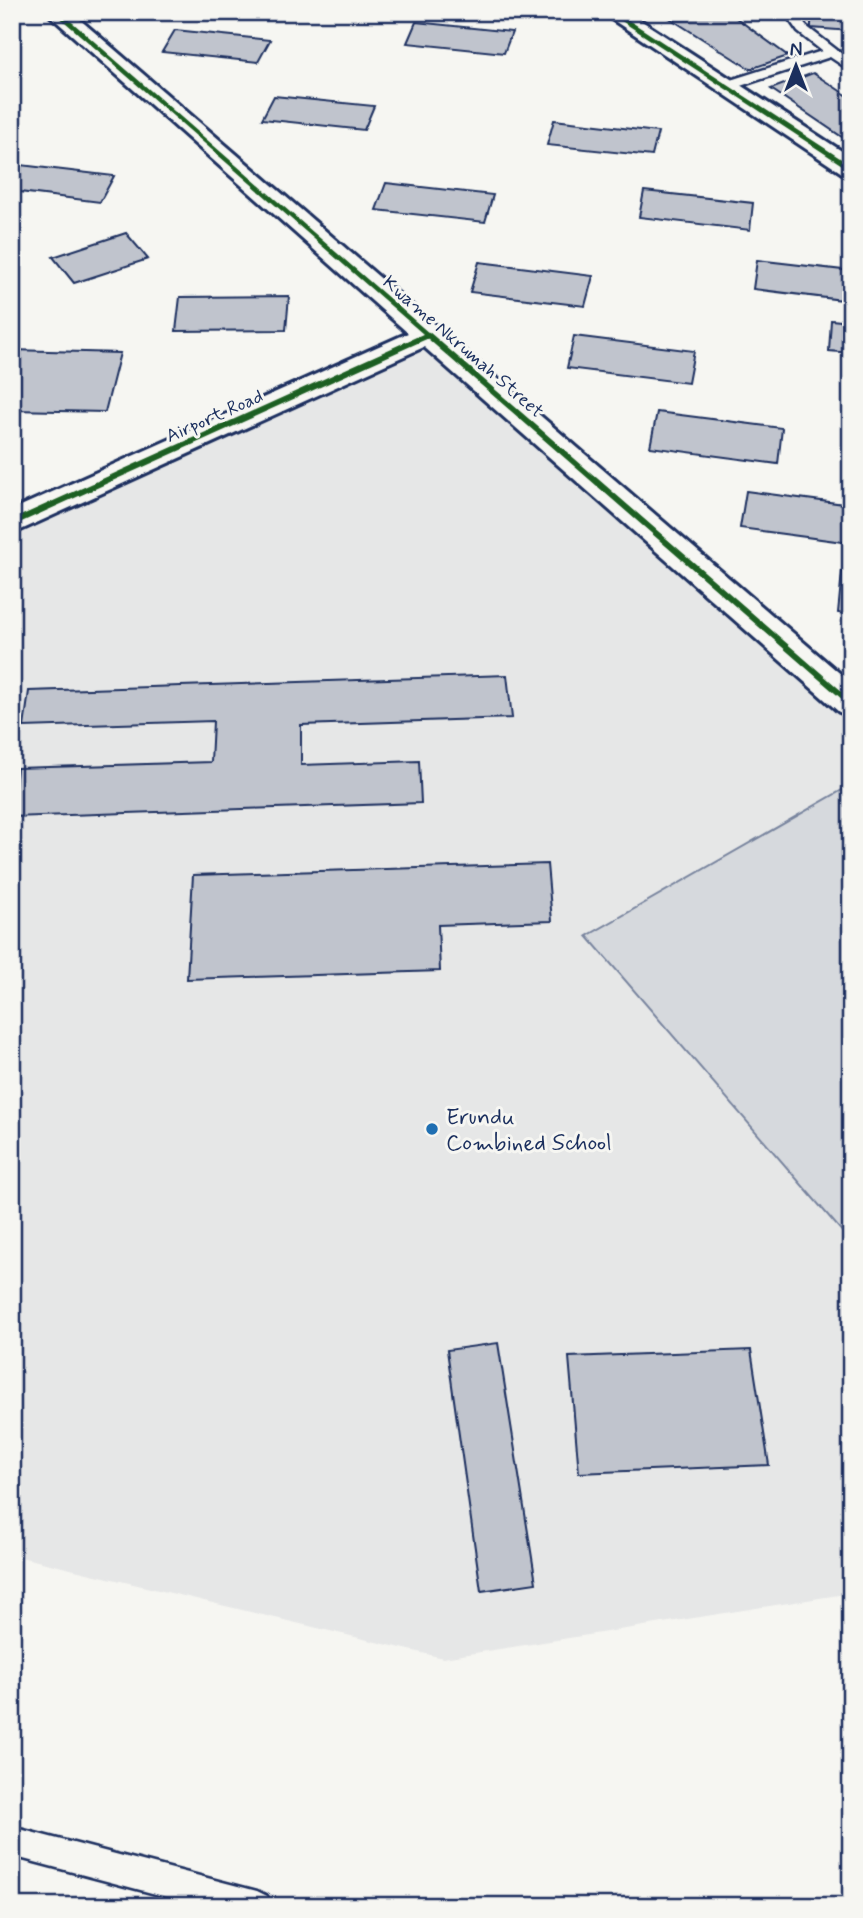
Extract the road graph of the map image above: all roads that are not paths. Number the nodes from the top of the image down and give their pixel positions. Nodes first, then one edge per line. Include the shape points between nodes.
1 (57, 12) edge
2 (612, 12) edge
3 (790, 12) edge
4 (831, 52) junction
5 (851, 67) edge
6 (726, 86) junction
7 (851, 168) edge
8 (428, 335) junction
9 (12, 523) edge
10 (851, 703) edge
11 (12, 1841) edge
12 (257, 1906) edge

1 - 8 street, Kwame Nkrumah Street
2 - 6 street
3 - 4 lane via 802,29
4 - 5 lane
4 - 6 lane
6 - 7 street
8 - 9 street, Airport Road
8 - 10 street, Kwame Nkrumah Street
11 - 12 lane

